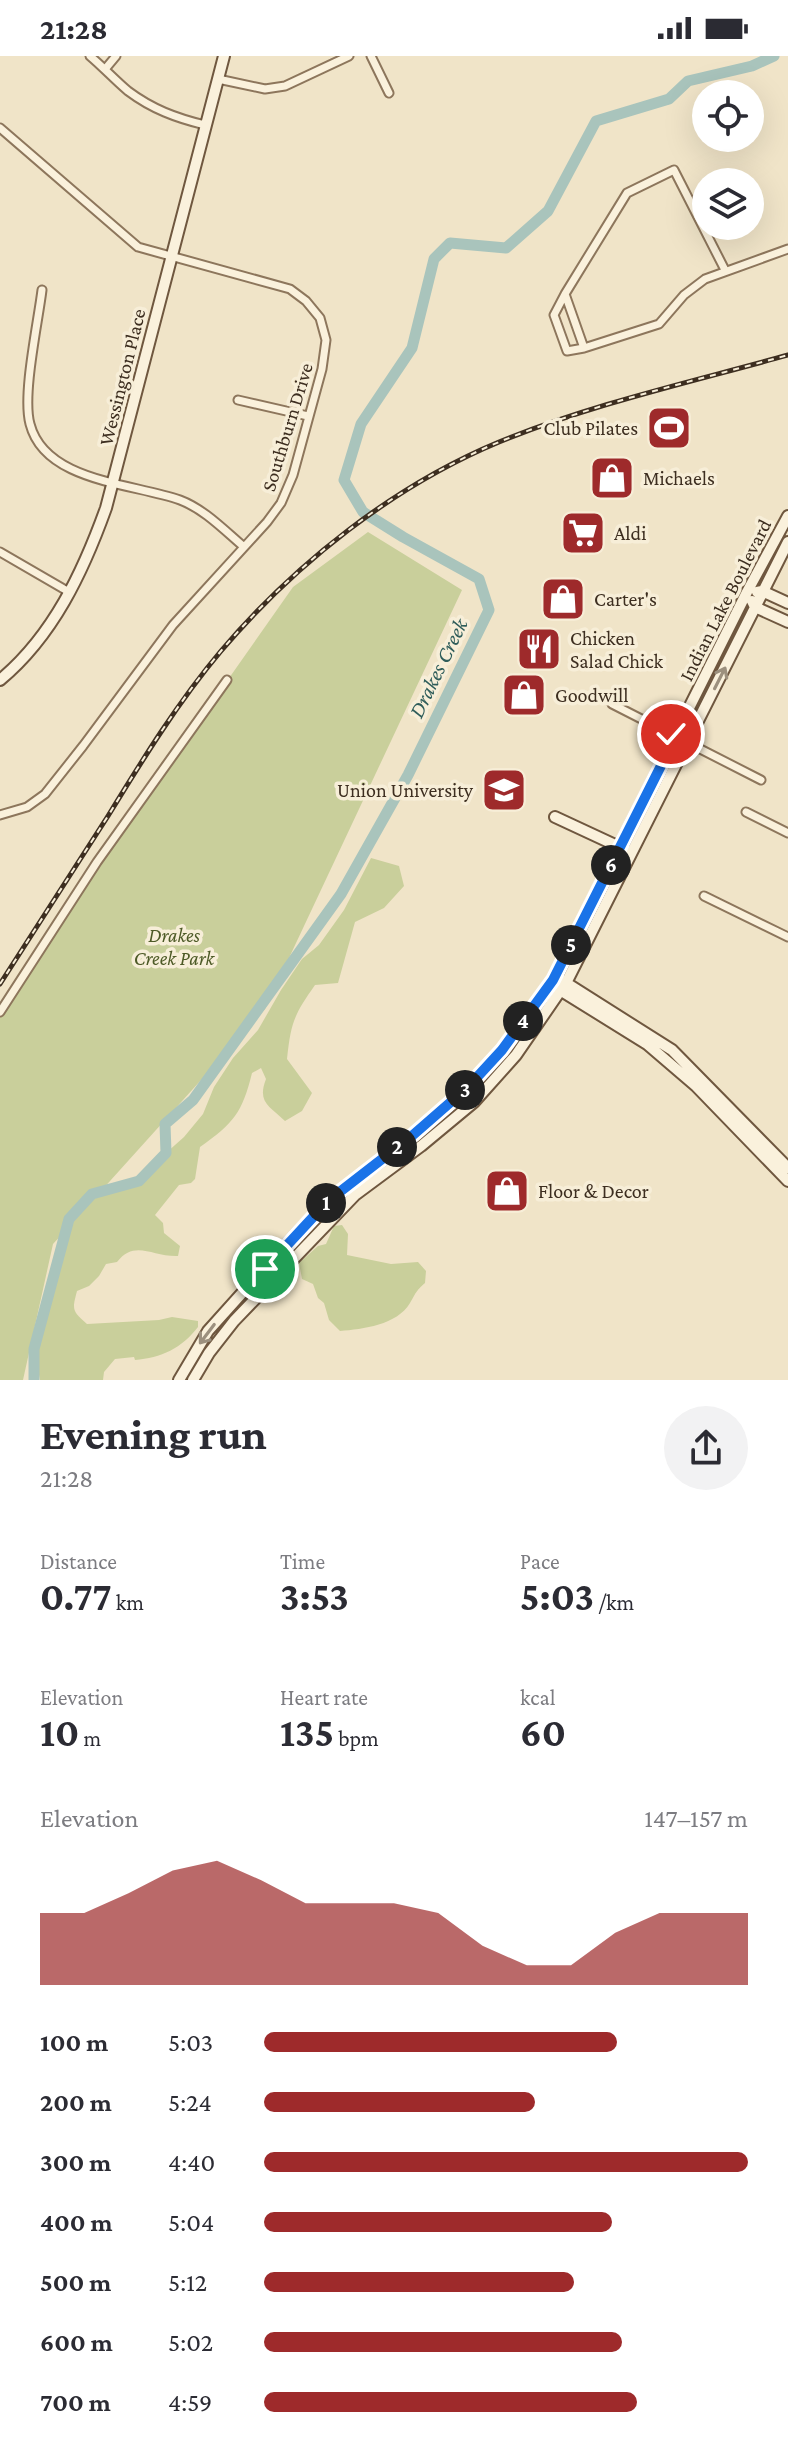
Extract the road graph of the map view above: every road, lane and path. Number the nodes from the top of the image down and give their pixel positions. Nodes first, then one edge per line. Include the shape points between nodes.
1 (90, 56) edge
2 (116, 56) edge
3 (224, 56) edge
4 (349, 56) edge
5 (371, 56) edge
6 (106, 68) junction
7 (218, 79) junction
8 (389, 93) dead end
9 (205, 125) junction
10 (1, 131) edge
11 (788, 249) edge
12 (171, 258) junction
13 (725, 270) junction
14 (42, 290) dead end
15 (565, 294) junction
16 (584, 348) junction
17 (238, 400) dead end
18 (308, 416) junction
19 (114, 482) junction
20 (788, 516) edge
21 (788, 542) edge
22 (244, 547) junction
23 (0, 552) edge
24 (762, 591) junction
25 (69, 592) junction
26 (747, 592) junction
27 (788, 603) edge
28 (755, 607) junction
29 (788, 622) edge
30 (0, 680) edge
31 (227, 680) dead end
32 (612, 704) dead end
33 (676, 736) junction
34 (688, 742) junction
35 (761, 780) dead end
36 (746, 812) dead end
37 (0, 815) edge
38 (555, 817) dead end
39 (788, 833) edge
40 (619, 849) junction
41 (632, 852) junction
42 (704, 896) dead end
43 (788, 937) edge
44 (553, 980) junction
45 (563, 986) junction
46 (0, 1012) edge
47 (784, 1168) edge
48 (788, 1181) edge
49 (265, 1269) junction
50 (275, 1278) junction
51 (179, 1380) edge
52 (193, 1380) edge

1 - 6 street
2 - 6 street
3 - 7 main road, Wessington Place
4 - 7 street via 285,86 265,89
5 - 8 street
6 - 9 street via 147,104
7 - 9 main road, Wessington Place
9 - 12 main road, Wessington Place
10 - 12 street, Southburn Drive via 138,247
11 - 13 street
12 - 18 street, Southburn Drive via 290,289 306,301 320,318 326,340
12 - 19 main road, Wessington Place
13 - 15 street via 674,170 627,193
13 - 16 street via 684,295 659,324
14 - 19 street via 30,424 50,457 69,470
15 - 16 street
15 - 16 street via 554,315 564,347
17 - 18 street
18 - 22 street, Southburn Drive via 281,503
19 - 22 street via 182,501
19 - 25 main road, Wessington Place
20 - 26 main road, Indian Lake Boulevard
21 - 24 main road, Indian Lake Boulevard
22 - 37 street, Southburn Drive via 173,625 45,794 27,807
23 - 25 street
24 - 26 main road
24 - 27 main road
24 - 28 main road, Indian Lake Boulevard
25 - 30 main road, Wessington Place via 34,647
26 - 28 main road
26 - 33 main road, Indian Lake Boulevard
28 - 29 main road
34 -> 28 main road, Indian Lake Boulevard
31 - 46 street via 97,862
32 - 33 street
33 - 34 street
33 - 40 main road, Indian Lake Boulevard
34 - 35 street
34 - 41 main road, Indian Lake Boulevard
36 - 39 street
38 - 40 main road
40 - 41 main road
40 - 44 main road, Indian Lake Boulevard
41 - 45 main road, Indian Lake Boulevard
42 - 43 street
44 - 45 main road
44 - 49 main road, Indian Lake Boulevard via 468,1087 328,1201
45 - 47 main road via 650,1040
45 - 50 main road, Indian Lake Boulevard via 516,1055 474,1102 355,1195
47 - 48 main road
49 - 50 main road
49 -> 51 main road, Indian Lake Boulevard via 208,1331
50 - 52 main road, Indian Lake Boulevard via 223,1334

